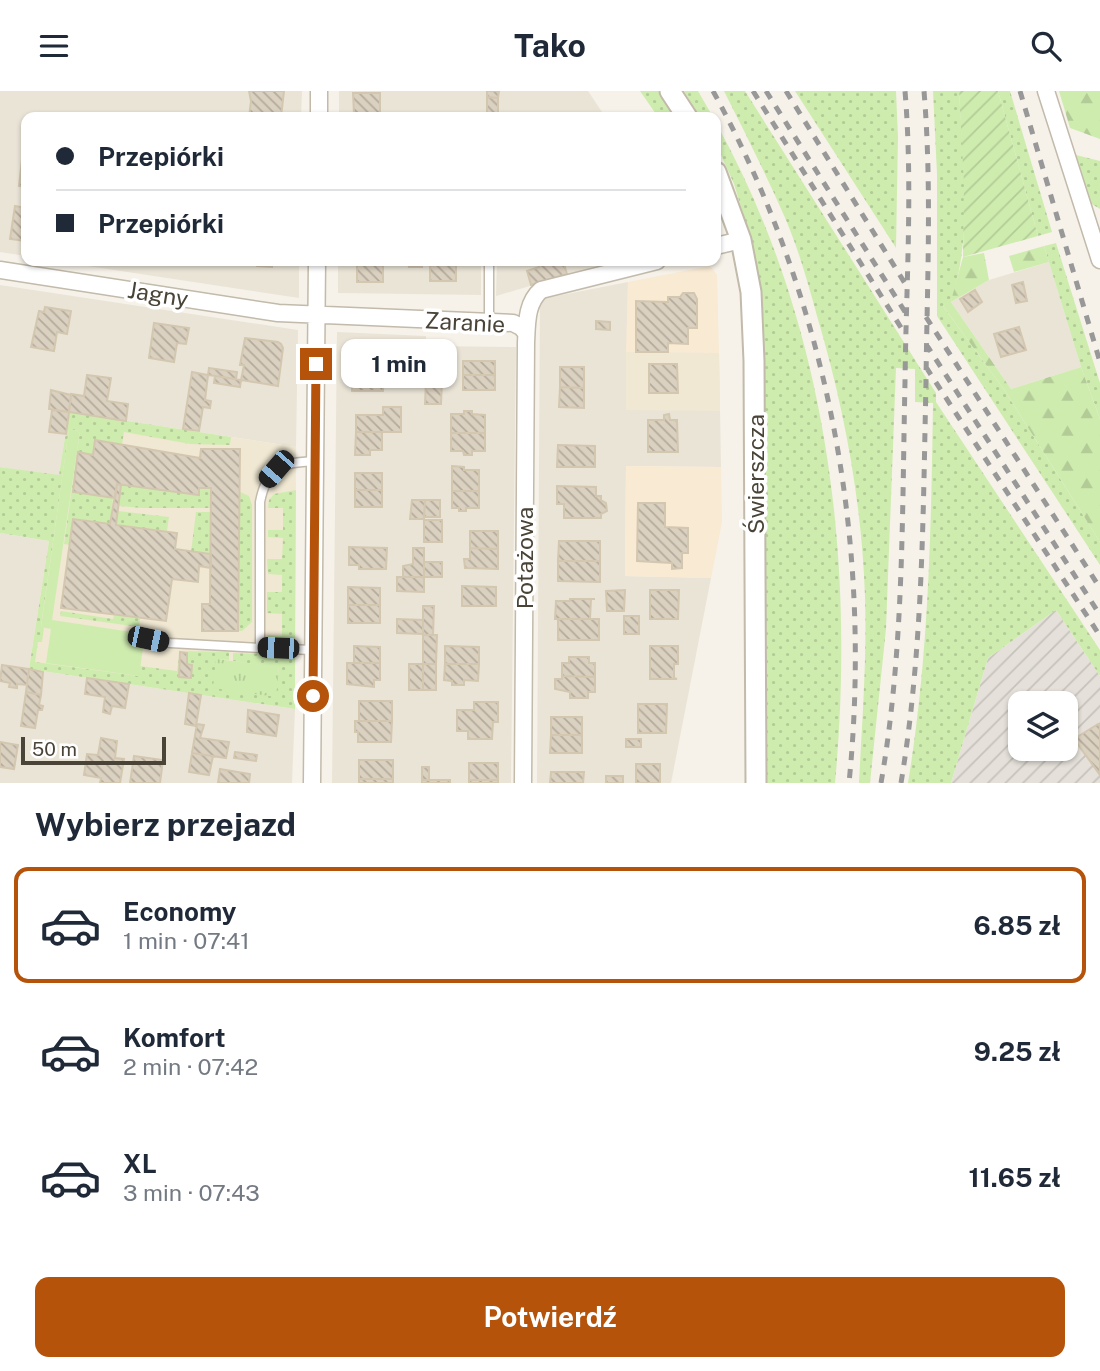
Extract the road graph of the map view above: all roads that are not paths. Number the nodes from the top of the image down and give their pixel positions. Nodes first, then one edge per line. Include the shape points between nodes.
1 (319, 91) edge
2 (670, 91) edge
3 (1046, 91) edge
4 (319, 112) edge
5 (684, 112) edge
6 (721, 185) edge
7 (741, 240) junction
8 (721, 245) edge
9 (1100, 260) edge
10 (317, 266) edge
11 (489, 266) edge
12 (637, 266) edge
13 (0, 270) edge
14 (317, 315) junction
15 (489, 321) junction
16 (526, 333) junction
17 (315, 461) junction
18 (148, 639) dead end
19 (260, 648) junction
20 (313, 650) junction
21 (312, 783) edge
22 (523, 783) edge
23 (756, 783) edge

1 - 4 street
2 - 5 street
3 - 9 street
6 - 7 street, Świerszcza
7 - 8 street
7 - 23 street, Świerszcza via 751,292 754,361
10 - 14 street
11 - 15 lane
12 - 16 street, Zaranie via 541,290 529,308
13 - 14 street, Jagny via 278,313
14 - 15 street, Zaranie
14 - 17 street
15 - 16 street, Zaranie via 513,323
16 - 22 street, Potażowa
17 - 19 lane via 289,463 264,483 260,502
17 - 20 street
18 - 19 lane
19 - 20 lane
20 - 21 street

